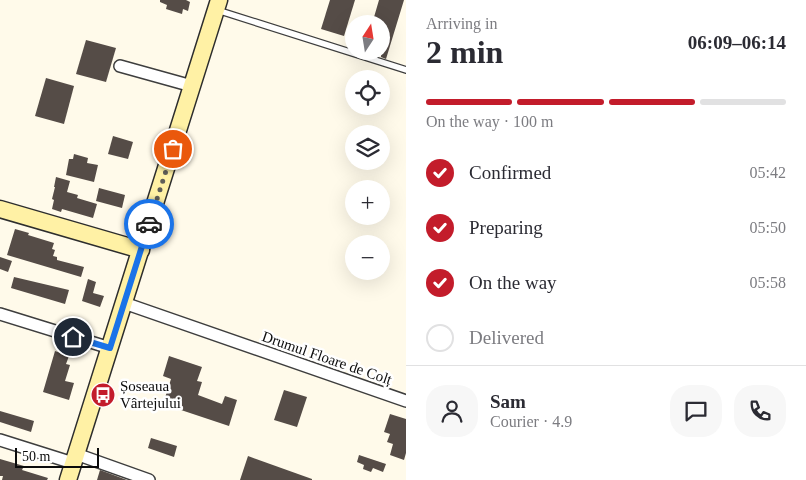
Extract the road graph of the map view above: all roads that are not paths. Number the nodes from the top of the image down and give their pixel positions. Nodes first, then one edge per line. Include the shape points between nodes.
1 (217, 5) edge
2 (120, 66) dead end
3 (406, 70) edge
4 (192, 86) junction
5 (0, 209) edge
6 (141, 250) junction
7 (124, 303) junction
8 (0, 314) edge
9 (110, 348) junction
10 (406, 401) edge
11 (0, 440) edge
12 (74, 458) junction
13 (68, 480) edge
14 (149, 480) edge

1 - 3 lane
1 - 4 main road
2 - 4 street
4 - 6 main road
5 - 6 main road
6 - 7 main road
7 - 9 main road
7 - 10 street, Drumul Floare de Colț
8 - 9 street
9 - 12 main road
11 - 12 street
12 - 13 main road
12 - 14 street

